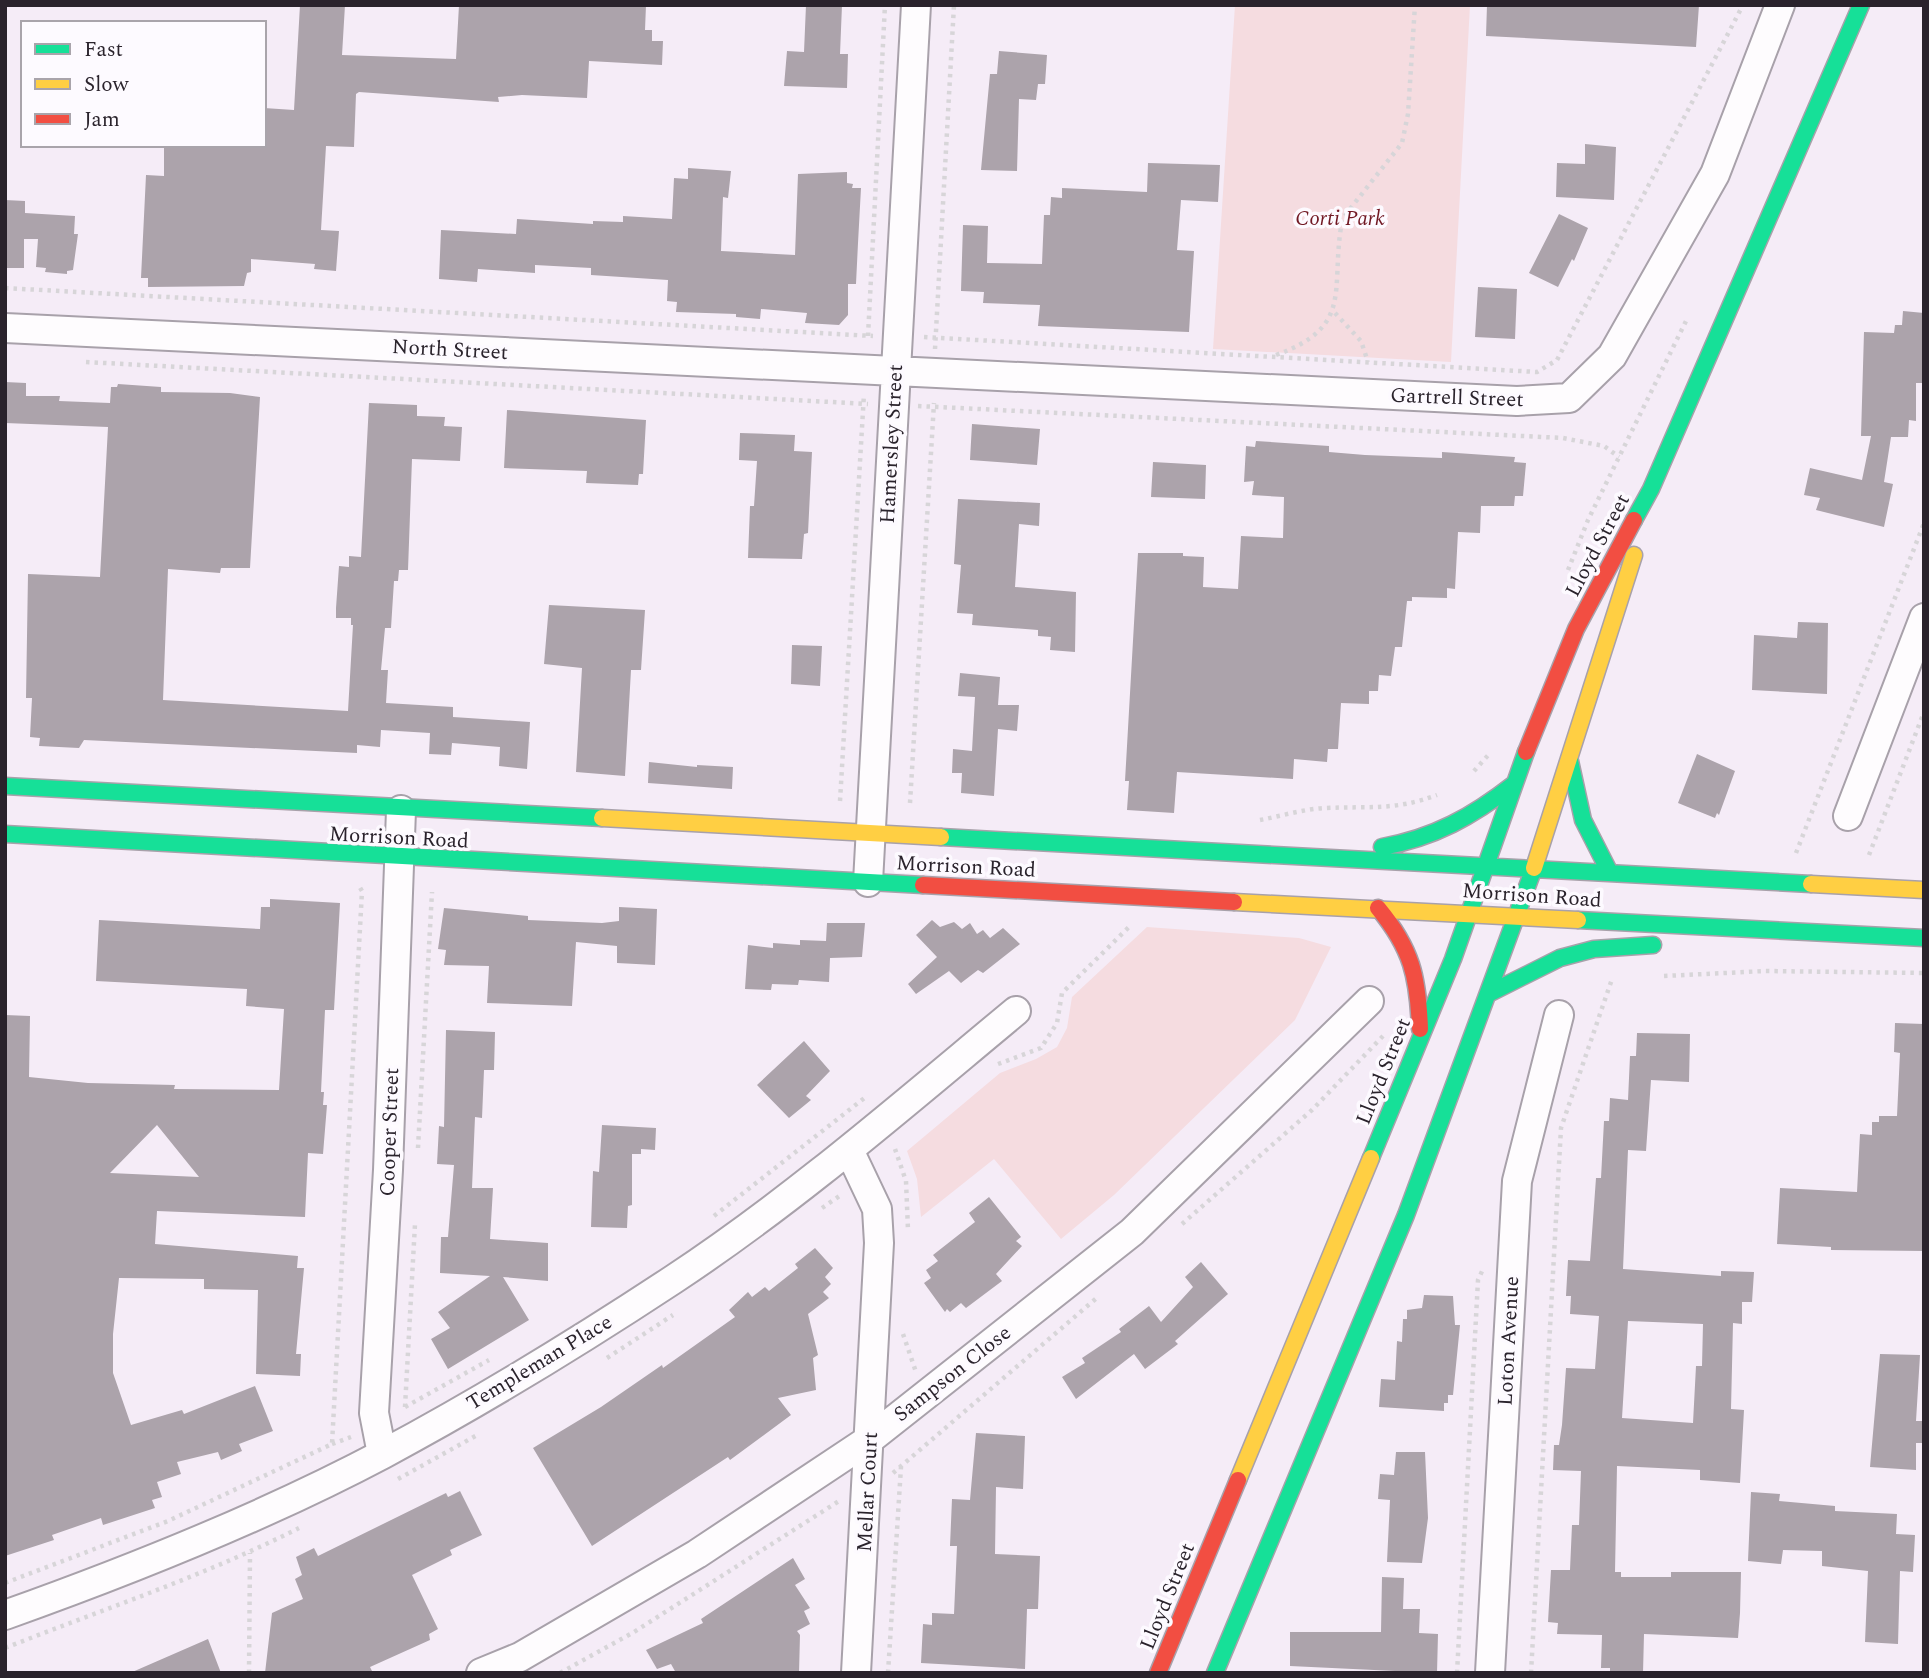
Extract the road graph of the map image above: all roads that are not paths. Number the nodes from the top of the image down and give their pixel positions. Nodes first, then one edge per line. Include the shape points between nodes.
1 (916, 5) edge
2 (1780, 5) edge
3 (1861, 5) edge
4 (5, 328) edge
5 (895, 371) junction
6 (1651, 489) junction
7 (1924, 618) edge
8 (1569, 756) junction
9 (1514, 784) junction
10 (5, 786) edge
11 (401, 810) junction
12 (1848, 816) dead end
13 (5, 834) edge
14 (870, 835) junction
15 (400, 858) junction
16 (1332, 858) junction
17 (1485, 866) junction
18 (1533, 868) junction
19 (1610, 873) junction
20 (868, 882) junction
21 (1924, 890) edge
22 (1378, 908) junction
23 (1470, 912) junction
24 (1518, 916) junction
25 (1742, 928) junction
26 (1924, 938) edge
27 (1674, 944) dead end
28 (1702, 944) dead end
29 (1490, 993) junction
30 (1369, 1001) dead end
31 (1016, 1011) dead end
32 (1559, 1015) dead end
33 (1420, 1035) junction
34 (849, 1150) junction
35 (870, 1439) junction
36 (382, 1454) junction
37 (5, 1615) edge
38 (481, 1673) edge
39 (856, 1673) edge
40 (1158, 1673) edge
41 (1215, 1673) edge
42 (1490, 1673) edge

1 - 5 street, Hamersley Street
2 - 5 street, Gartrell Street via 1715,174 1612,356 1569,398 1517,401
3 - 6 main road, Lloyd Street
4 - 5 street, North Street
5 - 14 street, Hamersley Street
6 - 8 main road, Lloyd Street via 1629,575
6 - 9 main road, Lloyd Street via 1576,629
7 - 12 street
8 - 18 main road, Lloyd Street
8 - 19 main road via 1574,800 1588,837
9 - 16 main road via 1443,832 1417,842
9 - 17 main road, Lloyd Street
10 - 11 main road, Morrison Road
11 - 14 main road, Morrison Road
11 - 15 street, Cooper Street
13 - 15 main road, Morrison Road
14 - 16 main road, Morrison Road
14 - 20 street, Hamersley Street
15 - 20 main road, Morrison Road
15 - 36 street, Cooper Street via 374,1413
16 - 17 main road, Morrison Road
17 - 18 main road, Morrison Road
17 - 23 main road, Lloyd Street
18 - 19 main road, Morrison Road
18 - 24 main road, Lloyd Street
19 - 21 main road, Morrison Road
20 - 22 main road, Morrison Road
22 - 23 main road, Morrison Road
22 - 33 main road via 1402,935 1415,965
23 - 24 main road, Morrison Road
23 - 33 main road, Lloyd Street
24 - 25 main road, Morrison Road
24 - 29 main road, Lloyd Street
25 - 26 main road, Morrison Road
25 - 28 main road
27 - 29 main road via 1594,948 1560,958
29 - 41 main road, Lloyd Street via 1406,1215
30 - 35 street, Sampson Close via 1132,1231
31 - 34 street, Templeman Place
32 - 42 street, Loton Avenue via 1517,1181
33 - 40 main road, Lloyd Street
34 - 35 street, Mellar Court via 877,1209
34 - 36 street, Templeman Place via 676,1277 533,1368
35 - 38 street, Sampson Close via 696,1554 520,1657
35 - 39 street, Mellar Court
36 - 37 street, Templeman Place via 242,1522 105,1580

